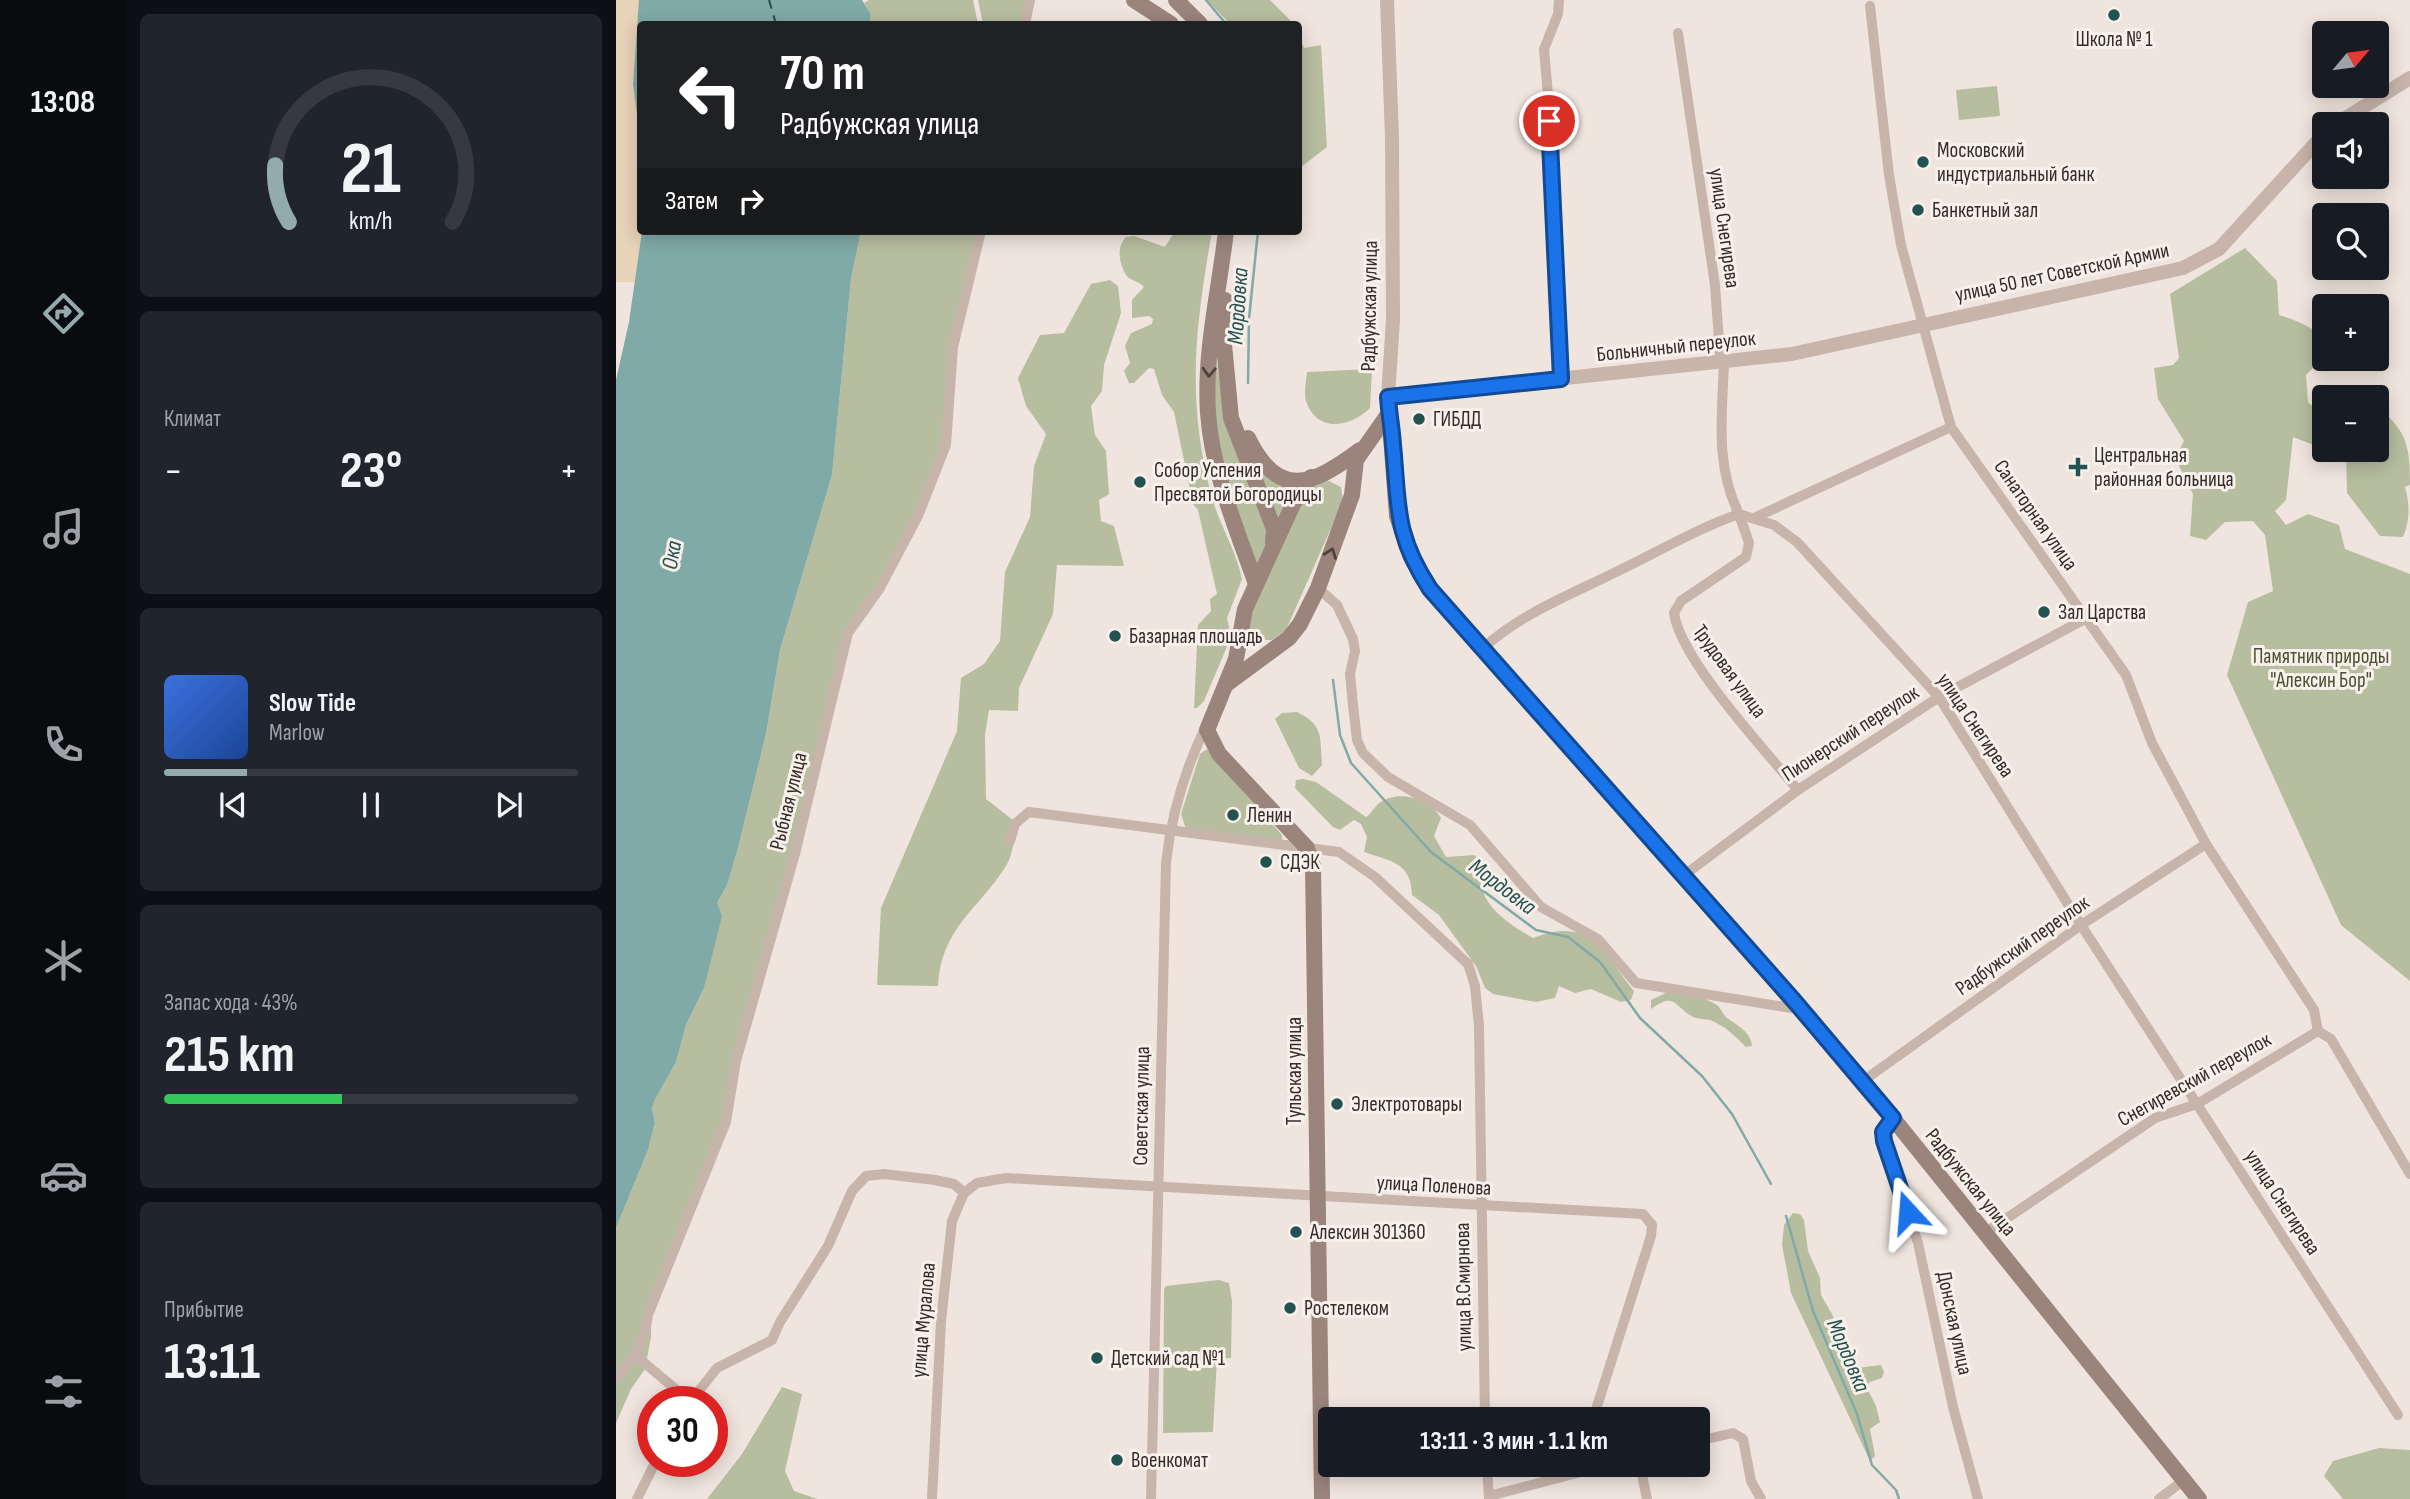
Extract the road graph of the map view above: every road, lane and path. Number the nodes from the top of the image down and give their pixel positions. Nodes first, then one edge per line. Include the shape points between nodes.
1 (1030, 0) edge
2 (1134, 0) edge
3 (1176, 0) edge
4 (1387, 0) edge
5 (1559, 0) edge
6 (1870, 6) dead end
7 (1026, 21) edge
8 (1166, 21) edge
9 (1197, 21) edge
10 (1678, 33) dead end
11 (2410, 79) edge
12 (2356, 112) edge
13 (2312, 147) edge
14 (980, 235) edge
15 (1225, 235) edge
16 (1235, 235) edge
17 (1923, 325) junction
18 (1226, 360) junction
19 (1724, 363) junction
20 (1561, 379) junction
21 (1388, 405) junction
22 (1951, 426) junction
23 (1367, 444) junction
24 (1317, 475) junction
25 (1352, 495) junction
26 (1739, 514) junction
27 (1756, 517) junction
28 (1272, 548) junction
29 (1256, 584) junction
30 (1318, 588) junction
31 (2085, 619) junction
32 (1241, 630) junction
33 (1483, 648) junction
34 (1271, 650) junction
35 (1224, 686) junction
36 (1939, 698) junction
37 (1208, 721) junction
38 (1798, 790) junction
39 (1170, 831) junction
40 (1010, 841) dead end
41 (2206, 844) junction
42 (1307, 848) junction
43 (1684, 876) junction
44 (2081, 926) junction
45 (1796, 1003) junction
46 (2318, 1031) junction
47 (1863, 1081) junction
48 (2197, 1104) junction
49 (1893, 1118) junction
50 (2410, 1174) edge
51 (1159, 1187) junction
52 (964, 1193) junction
53 (1316, 1196) junction
54 (1480, 1207) junction
55 (1985, 1233) junction
56 (636, 1356) junction
57 (616, 1378) edge
58 (671, 1386) edge
59 (703, 1386) edge
60 (1485, 1407) edge
61 (1597, 1407) edge
62 (2398, 1415) dead end
63 (1710, 1438) edge
64 (648, 1477) edge
65 (1488, 1477) edge
66 (1553, 1477) edge
67 (1642, 1477) edge
68 (2184, 1480) junction
69 (1489, 1498) edge
70 (636, 1499) edge
71 (932, 1499) edge
72 (1151, 1499) edge
73 (1322, 1499) edge
74 (1647, 1499) edge
75 (1761, 1499) edge
76 (1978, 1499) edge
77 (2159, 1499) edge
78 (2199, 1499) edge

1 - 7 street
2 - 8 main road
3 - 9 main road
4 - 21 street, Радбужская улица via 1393,295
5 - 20 street via 1543,59
6 - 17 street, Санаторная улица via 1895,213
10 - 19 street, улица Снегирева
11 - 12 street
13 - 17 street, улица 50 лет Советской Армии via 2226,242 2194,264
14 - 56 street, Рыбная улица via 953,347 946,444 918,516 874,598 848,633 798,843 736,1061 726,1122 648,1315 645,1339
15 -> 29 main road via 1211,334 1208,414 1220,476
16 - 18 main road via 1225,302
17 - 19 street, Больничный переулок via 1827,348
17 - 22 street, Санаторная улица
18 - 24 main road via 1237,412 1265,469 1287,480
18 - 28 main road via 1231,418 1274,528
19 - 20 street, Больничный переулок
19 - 26 street, улица Снегирева via 1721,465
20 - 21 street, Больничный переулок
21 - 23 main road
21 - 33 main road, Радбужская улица via 1398,516 1410,555 1430,589
22 - 27 street
22 - 31 street, Санаторная улица
23 - 24 main road
23 - 25 main road via 1354,466
24 - 25 main road via 1343,480
24 - 28 main road
30 -> 25 main road
26 - 27 street, улица Снегирева
26 - 33 street via 1534,613
26 - 38 street, Трудовая улица via 1749,543 1746,557 1681,601 1674,613 1676,631 1722,698
27 - 36 street, улица Снегирева via 1797,542
28 - 29 main road
29 - 32 main road
30 - 34 main road via 1289,638
30 - 45 street via 1337,606 1353,639 1354,722 1363,753 1374,765 1470,825 1541,907 1598,939 1636,983 1791,1008
31 - 36 street, Пионерский переулок
31 - 41 street, Санаторная улица via 2126,675 2152,743
32 - 34 main road via 1256,647
32 - 35 main road via 1236,659
33 - 43 main road, Радбужская улица
34 - 35 main road
35 - 37 main road
36 - 38 street, Пионерский переулок
36 - 44 street, улица Снегирева
37 - 39 street, Советская улица
37 - 42 main road via 1207,730 1219,754
38 - 43 street, Пионерский переулок
39 - 40 street via 1029,812 1020,817
39 - 42 street
39 - 51 street, Советская улица via 1164,899
41 - 44 street, Радбужский переулок
41 - 46 street, Санаторная улица via 2314,1010
42 - 53 main road, Тульская улица via 1314,886
42 - 54 street, улица В.Смирнова via 1339,852 1357,863 1468,964 1479,1026
43 - 45 main road, Радбужская улица
44 - 47 street, Радбужский переулок
44 - 48 street, улица Снегирева
45 - 47 main road, Радбужская улица
46 - 48 street, Снегиревский переулок
46 - 50 street, Санаторная улица via 2331,1039
47 - 49 main road, Радбужская улица
48 - 55 street, Снегиревский переулок via 2155,1118
48 - 62 street, улица Снегирева
49 - 55 main road, Радбужская улица
49 - 76 street, Донская улица via 1883,1132 1884,1141 1920,1252
51 - 52 street, улица Поленова via 1006,1178 977,1184
51 - 53 street, улица Поленова
51 - 72 street, Советская улица
52 - 59 street via 954,1184 935,1180 866,1176 852,1191 828,1246 772,1340 718,1368
52 - 71 street, улица Муралова via 952,1221 941,1321
53 - 54 street, улица Поленова
53 - 73 main road, Тульская улица
54 - 60 street, улица В.Смирнова
54 - 61 street, улица Поленова via 1643,1214 1649,1218 1651,1236
55 - 68 main road, Радбужская улица
56 - 57 street, Рыбная улица
56 - 58 street
63 - 75 street via 1733,1433 1744,1439 1751,1481
64 - 70 street
65 - 69 street
66 - 69 street
67 - 74 street
68 - 77 street
68 - 78 main road, Радбужская улица

